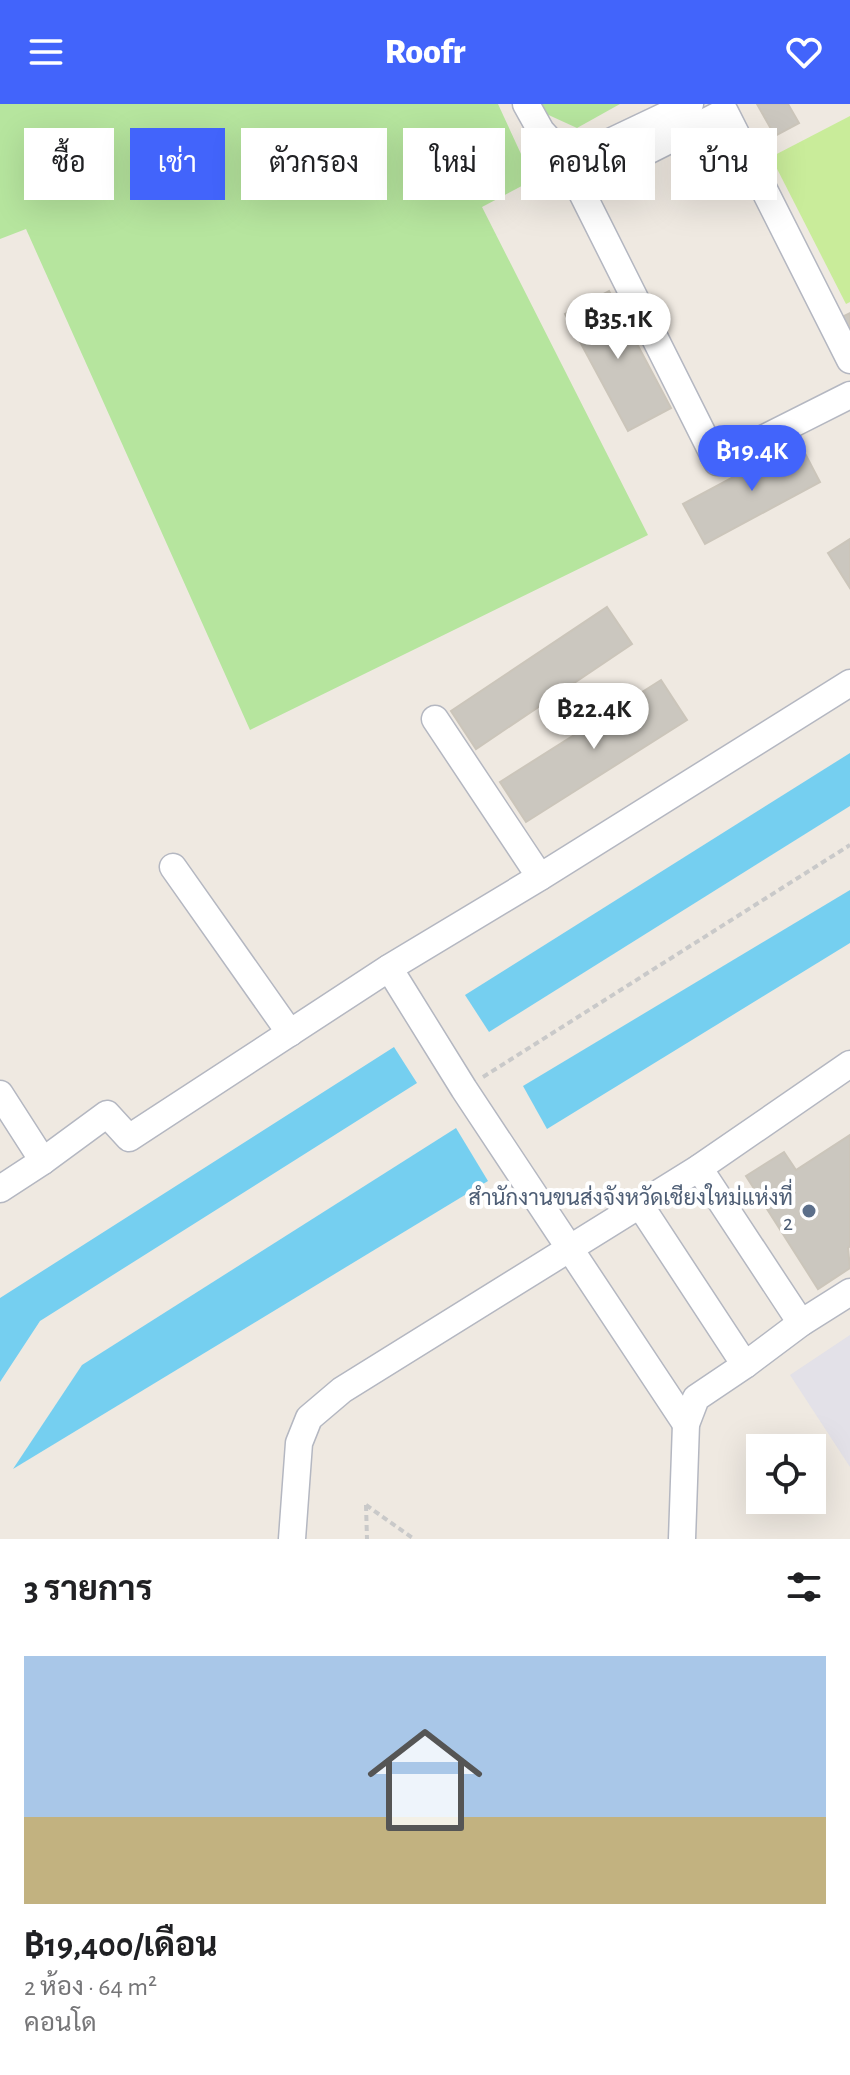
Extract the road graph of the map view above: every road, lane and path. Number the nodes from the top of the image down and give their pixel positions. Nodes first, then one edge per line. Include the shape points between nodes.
1 (526, 104) edge
2 (690, 104) edge
3 (539, 128) edge
4 (639, 128) edge
5 (655, 147) edge
6 (585, 200) edge
7 (850, 360) edge
8 (850, 395) edge
9 (850, 683) edge
10 (435, 719) dead end
11 (850, 845) edge
12 (173, 867) dead end
13 (540, 877) junction
14 (389, 968) junction
15 (290, 1033) junction
16 (850, 1064) edge
17 (464, 1089) junction
18 (0, 1094) edge
19 (43, 1161) junction
20 (699, 1168) junction
21 (0, 1189) edge
22 (640, 1205) junction
23 (570, 1248) junction
24 (850, 1292) edge
25 (801, 1323) junction
26 (745, 1365) junction
27 (686, 1424) junction
28 (292, 1539) edge
29 (367, 1539) edge
30 (414, 1539) edge
31 (682, 1539) edge

1 - 3 street
2 - 4 street
5 - 7 street via 725,112
6 - 8 street via 717,462
9 - 13 street
10 - 13 street
11 - 17 path
12 - 15 street
13 - 14 street
14 - 15 street
14 - 17 street
15 - 19 street via 129,1138 107,1114
16 - 20 street
17 - 23 street
18 - 19 street
19 - 21 street
20 - 22 street
20 - 25 street
22 - 23 street
22 - 26 street
23 - 27 street
23 - 28 street via 342,1390 309,1418 299,1443
24 - 25 street
25 - 26 street
26 - 27 street via 696,1398
27 - 31 street
29 - 30 path via 366,1505

